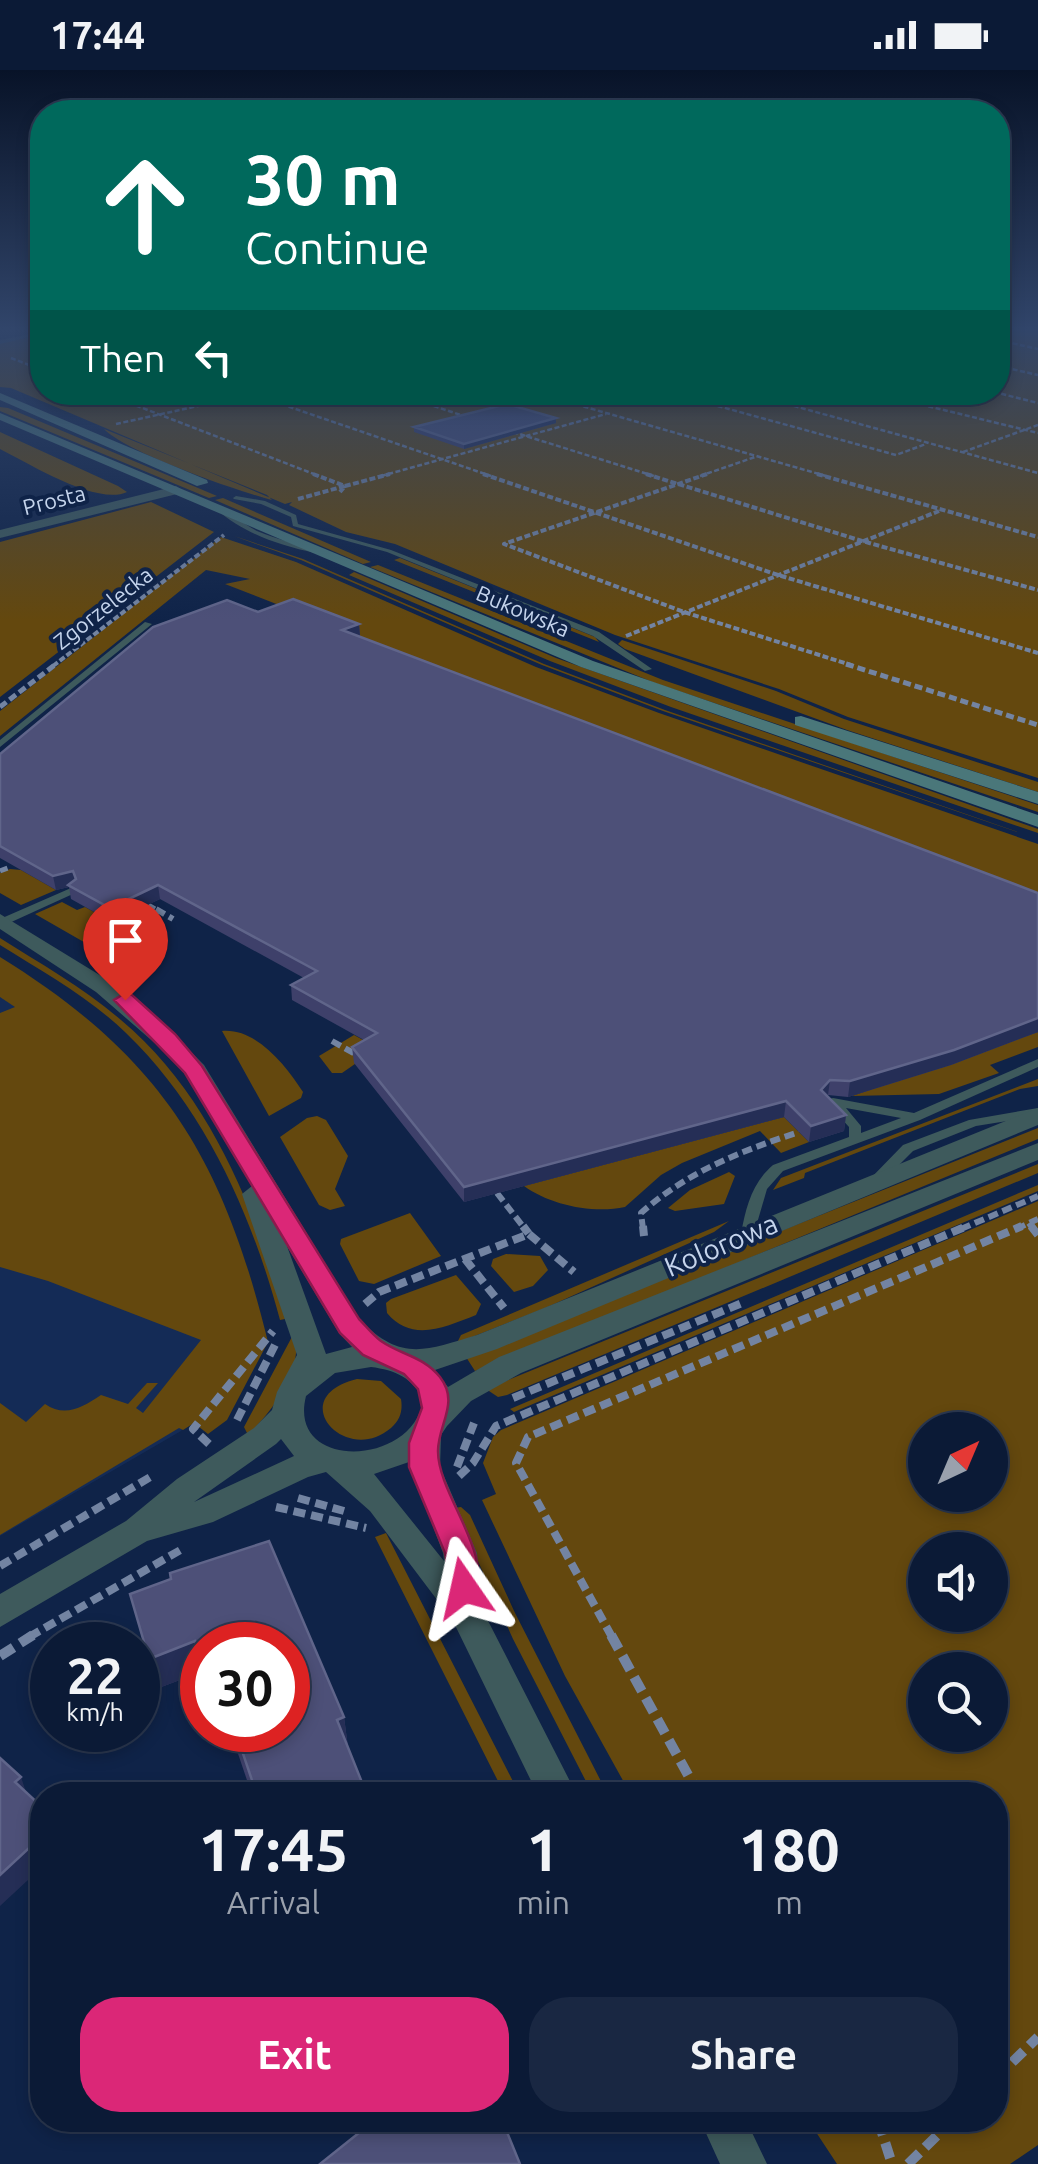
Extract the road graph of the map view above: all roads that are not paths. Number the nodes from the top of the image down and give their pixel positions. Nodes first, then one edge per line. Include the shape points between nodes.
1 (23, 426) edge
2 (69, 426) edge
3 (176, 490) junction
4 (0, 534) edge
5 (148, 624) dead end
6 (0, 744) edge
7 (1038, 798) edge
8 (1038, 821) edge
9 (71, 890) edge
10 (1, 921) edge
11 (1038, 1063) edge
12 (1038, 1114) edge
13 (916, 1117) junction
14 (855, 1140) junction
15 (238, 1147) junction
16 (1038, 1151) edge
17 (748, 1234) junction
18 (394, 1358) junction
19 (303, 1380) junction
20 (288, 1412) junction
21 (430, 1428) junction
22 (332, 1462) junction
23 (138, 1530) junction
24 (464, 1611) junction
25 (0, 1612) edge
26 (551, 1782) edge
27 (728, 2132) edge
28 (744, 2164) edge

1 - 3 main road, Bukowska
2 - 7 main road, Bukowska via 648,669
3 - 4 street, Prosta
3 - 8 main road, Bukowska via 605,671
5 - 6 lane
9 - 10 lane
10 - 15 street via 125,1000 167,1038 194,1070
11 - 13 lane
12 - 17 street, Kolorowa
13 - 14 lane
13 - 14 lane via 834,1102 855,1126
14 - 17 lane via 766,1176
15 - 18 street via 350,1326
15 - 19 street via 312,1355
16 - 21 street, Kolorowa via 510,1365 460,1393
17 - 18 street, Kolorowa via 487,1342 431,1360
18 - 19 street via 341,1358
18 - 21 street via 431,1386
19 - 20 street
20 - 22 street via 294,1435 312,1454
20 - 23 street
21 - 22 street via 408,1452 382,1462
21 - 24 street via 424,1467 460,1553
22 - 23 street
22 - 24 street via 382,1504
23 - 25 street
24 - 26 street
27 - 28 street

